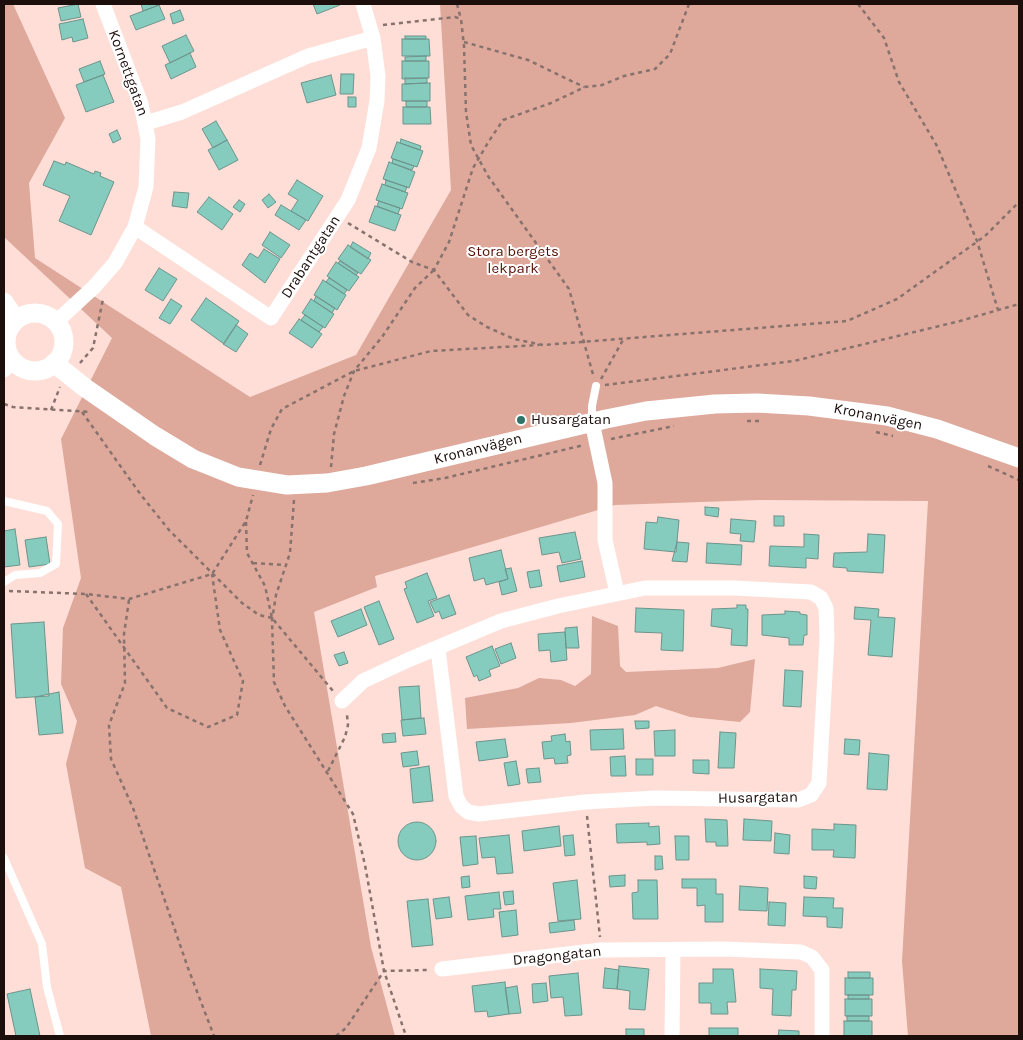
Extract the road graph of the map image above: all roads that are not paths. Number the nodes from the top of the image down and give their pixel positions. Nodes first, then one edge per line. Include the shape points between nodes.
1 (102, 4) edge
2 (363, 4) edge
3 (371, 32) junction
4 (146, 123) junction
5 (135, 227) junction
6 (4, 302) edge
7 (16, 320) junction
8 (56, 322) junction
9 (9, 366) edge
10 (61, 369) junction
11 (596, 386) road end
12 (592, 422) junction
13 (1019, 458) edge
14 (4, 501) edge
15 (4, 582) edge
16 (617, 593) junction
17 (438, 649) junction
18 (342, 701) road end
19 (4, 858) edge
20 (673, 951) junction
21 (442, 969) road end
22 (60, 1036) edge
23 (672, 1036) edge
24 (822, 1036) edge

1 - 4 street, Kornettgatan
2 - 3 street, Drabantgatan
3 - 4 street via 182,112
3 - 5 street, Drabantgatan via 378,76 374,126 362,172 339,215 271,318
4 - 5 street, Kornettgatan via 148,178
5 - 8 street, Kornettgatan via 115,263
6 - 7 street
7 - 8 street via 27,314 39,313
7 - 9 street via 6,336
8 - 10 street via 63,340
9 - 10 street
10 - 12 street, Kronanvägen via 155,436 212,468 238,477 287,485 330,482 382,472
11 - 12 lane
12 - 13 street, Kronanvägen via 646,411 715,404 809,406 888,416 937,429
12 - 16 street via 605,483 605,540
14 - 15 lane via 47,511 58,524 56,564 40,574 15,575
16 - 17 street, Husargatan via 516,616
16 - 17 street, Husargatan via 645,588 734,588 811,592 822,598 826,608 827,639 818,783 811,794 798,800 655,798 479,814 468,812 456,796
17 - 18 street, Husargatan via 362,681
19 - 22 lane via 42,944 47,987
20 - 21 street, Dragongatan via 601,950
20 - 23 street
20 - 24 street, Dragongatan via 801,952 812,957 822,970

